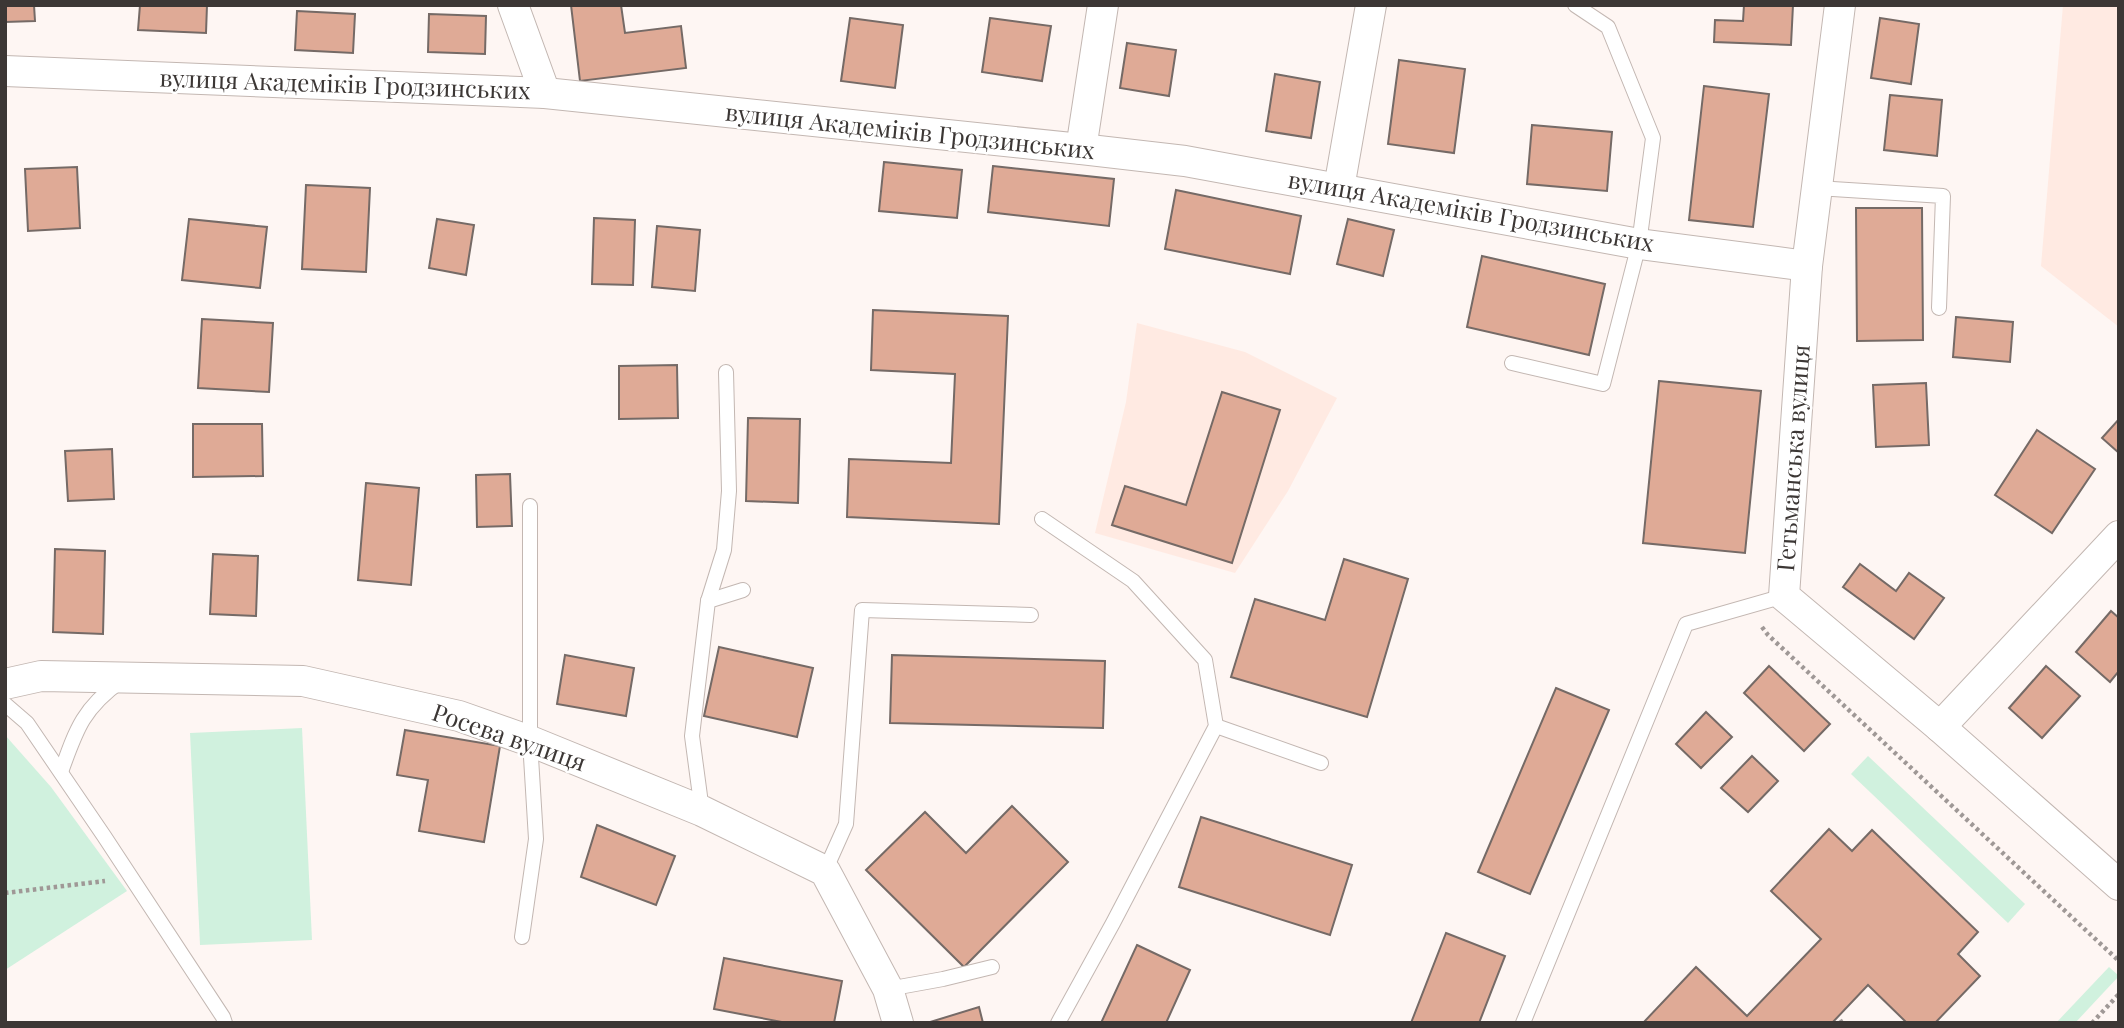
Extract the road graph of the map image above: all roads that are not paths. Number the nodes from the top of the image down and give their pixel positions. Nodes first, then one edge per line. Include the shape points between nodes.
1 (513, 5) edge
2 (1103, 5) edge
3 (1371, 5) edge
4 (1576, 5) edge
5 (1840, 5) edge
6 (5, 71) edge
7 (545, 93) junction
8 (1081, 149) junction
9 (1339, 188) junction
10 (1817, 188) junction
11 (1639, 244) junction
12 (1807, 266) junction
13 (1939, 308) dead end
14 (1512, 363) dead end
15 (726, 372) dead end
16 (530, 506) dead end
17 (1042, 519) dead end
18 (2119, 536) edge
19 (743, 590) dead end
20 (1784, 596) junction
21 (708, 601) junction
22 (1031, 615) dead end
23 (125, 678) junction
24 (5, 684) edge
25 (5, 704) edge
26 (1216, 726) junction
27 (1940, 727) junction
28 (530, 741) junction
29 (1321, 763) dead end
30 (61, 772) junction
31 (702, 811) junction
32 (825, 871) junction
33 (2119, 885) edge
34 (522, 937) dead end
35 (992, 967) dead end
36 (888, 989) junction
37 (225, 1023) edge
38 (898, 1023) edge
39 (1058, 1023) edge
40 (1523, 1023) edge

1 - 7 street
2 - 8 street
3 - 9 street
4 - 11 lane via 1608,27 1653,138
5 - 10 street, Гетьманська вулиця
6 - 7 street, вулиця Академіків Гродзинських
7 - 8 street, вулиця Академіків Гродзинських
8 - 9 street, вулиця Академіків Гродзинських via 1185,161
9 - 11 street, вулиця Академіків Гродзинських
10 - 12 street, Гетьманська вулиця
10 - 13 lane via 1943,196
11 - 12 street, вулиця Академіків Гродзинських
11 - 14 lane via 1603,384
12 - 20 street, Гетьманська вулиця
15 - 21 lane via 729,491 724,550
16 - 28 lane
17 - 26 lane via 1133,581 1205,660
18 - 27 street
19 - 21 lane
20 - 27 street, Гетьманська вулиця
20 - 40 lane via 1686,624
21 - 31 lane via 692,736
22 - 32 lane via 862,610 846,824
23 - 24 street, Росева вулиця via 41,676
23 - 28 street, Росева вулиця via 303,681 459,716
23 - 30 lane via 99,696 77,728
25 - 30 lane via 27,723
26 - 29 lane
26 - 39 lane
27 - 33 street, Гетьманська вулиця
28 - 31 street, Росева вулиця
28 - 34 lane via 536,839
30 - 37 lane
31 - 32 street, Росева вулиця
32 - 36 street
35 - 36 lane
36 - 38 street

